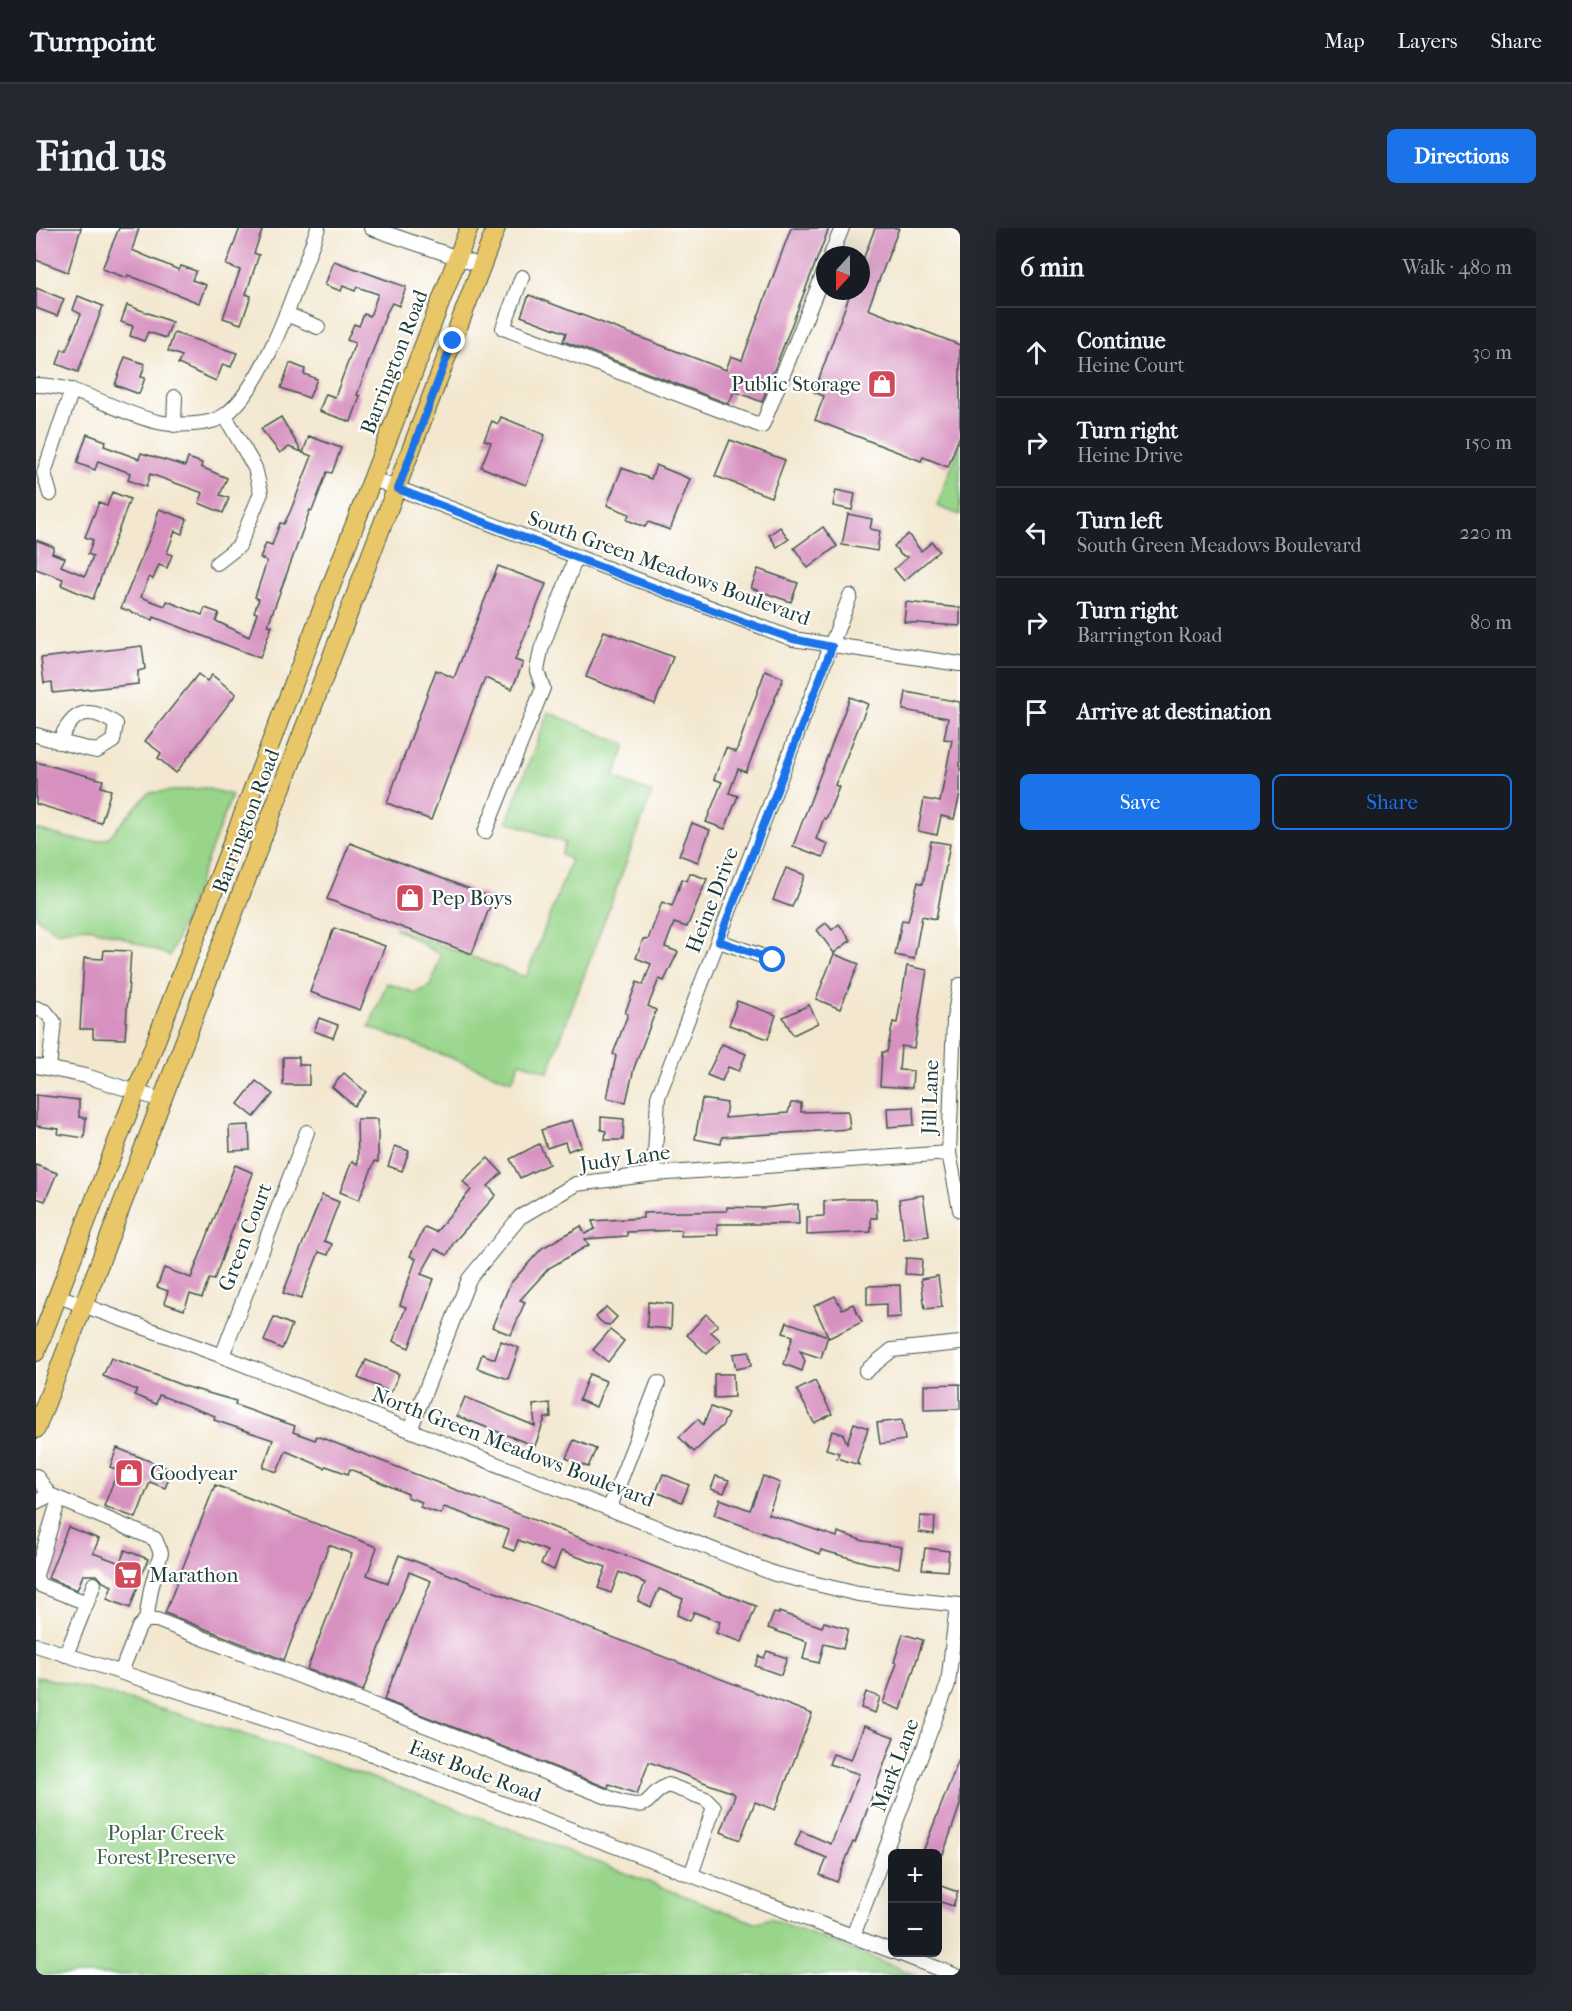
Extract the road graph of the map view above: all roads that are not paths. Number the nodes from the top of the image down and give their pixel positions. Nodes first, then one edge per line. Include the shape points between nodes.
1 (318, 228) edge
2 (371, 228) edge
3 (469, 228) edge
4 (496, 228) edge
5 (842, 228) edge
6 (835, 246) edge
7 (458, 259) junction
8 (482, 266) junction
9 (522, 277) dead end
10 (816, 292) edge
11 (286, 314) junction
12 (318, 327) dead end
13 (36, 385) edge
14 (72, 390) junction
15 (174, 397) dead end
16 (225, 416) junction
17 (174, 425) junction
18 (373, 479) junction
19 (398, 489) junction
20 (50, 494) dead end
21 (576, 557) junction
22 (217, 563) dead end
23 (850, 596) dead end
24 (832, 647) junction
25 (960, 664) edge
26 (36, 735) edge
27 (59, 742) dead end
28 (485, 832) dead end
29 (719, 941) junction
30 (773, 960) dead end
31 (960, 985) edge
32 (36, 1008) edge
33 (42, 1067) edge
34 (138, 1092) junction
35 (161, 1100) junction
36 (307, 1132) dead end
37 (949, 1154) junction
38 (654, 1174) junction
39 (960, 1210) edge
40 (58, 1296) junction
41 (84, 1306) junction
42 (960, 1343) edge
43 (36, 1352) edge
44 (222, 1356) junction
45 (866, 1371) dead end
46 (658, 1383) dead end
47 (36, 1429) edge
48 (410, 1430) junction
49 (36, 1476) edge
50 (54, 1497) junction
51 (36, 1502) edge
52 (610, 1508) junction
53 (36, 1576) edge
54 (94, 1584) dead end
55 (87, 1603) junction
56 (958, 1605) edge
57 (146, 1620) junction
58 (36, 1646) edge
59 (66, 1655) junction
60 (121, 1672) junction
61 (691, 1875) junction
62 (853, 1936) junction
63 (888, 1950) edge
64 (907, 1957) edge
65 (954, 1975) edge

1 - 11 street
2 - 7 street
3 - 7 main road, Barrington Road
4 - 8 main road, Barrington Road
5 - 6 street
7 - 8 street
7 - 18 main road, Barrington Road
8 - 19 main road, Barrington Road
9 - 10 street via 503,328 762,426
11 - 12 street
11 - 16 street via 255,381
13 - 14 street
14 - 17 street via 156,422
14 - 20 street via 44,473
15 - 17 street
16 - 17 street
16 - 22 street via 255,468 261,493 239,546
18 - 19 street, South Green Meadows Boulevard
18 - 34 main road, Barrington Road
19 - 21 street, South Green Meadows Boulevard
19 - 35 main road, Barrington Road
21 - 24 street, South Green Meadows Boulevard via 770,632
21 - 28 street via 541,650 537,671 543,688
23 - 24 street, Heine Drive
24 - 25 street, South Green Meadows Boulevard
24 - 29 street, Heine Drive
26 - 27 street
29 - 30 street
29 - 38 street, Heine Drive via 658,1097
31 - 37 street, Jill Lane via 954,1019
32 - 33 street via 54,1022
33 - 34 street
34 - 35 street
34 - 40 main road, Barrington Road
35 - 41 main road, Barrington Road
36 - 44 street, Green Court
37 - 38 street, Judy Lane
37 - 39 street, Jill Lane
38 - 48 street, Judy Lane via 576,1184 520,1217 469,1279
40 - 41 street, North Green Meadows Boulevard
40 - 43 main road, Barrington Road
41 - 44 street, North Green Meadows Boulevard
41 - 47 main road, Barrington Road
42 - 45 street via 892,1350
44 - 48 street, North Green Meadows Boulevard
46 - 52 street
48 - 52 street, North Green Meadows Boulevard
49 - 50 street
50 - 51 street
50 - 53 street
50 - 57 street via 155,1539 161,1553
52 - 56 street, North Green Meadows Boulevard via 775,1574 858,1594
53 - 55 street via 40,1585
54 - 55 street
55 - 59 street
56 - 62 street, Mark Lane via 948,1684
57 - 60 street via 139,1627
57 - 61 street via 157,1620 267,1662 347,1697 620,1802 638,1807 668,1785 706,1799 714,1807
58 - 59 street, East Bode Road
59 - 60 street, East Bode Road
60 - 61 street, East Bode Road via 361,1750
61 - 62 street, East Bode Road
62 - 63 street, East Bode Road
64 - 65 street, East Bode Road

